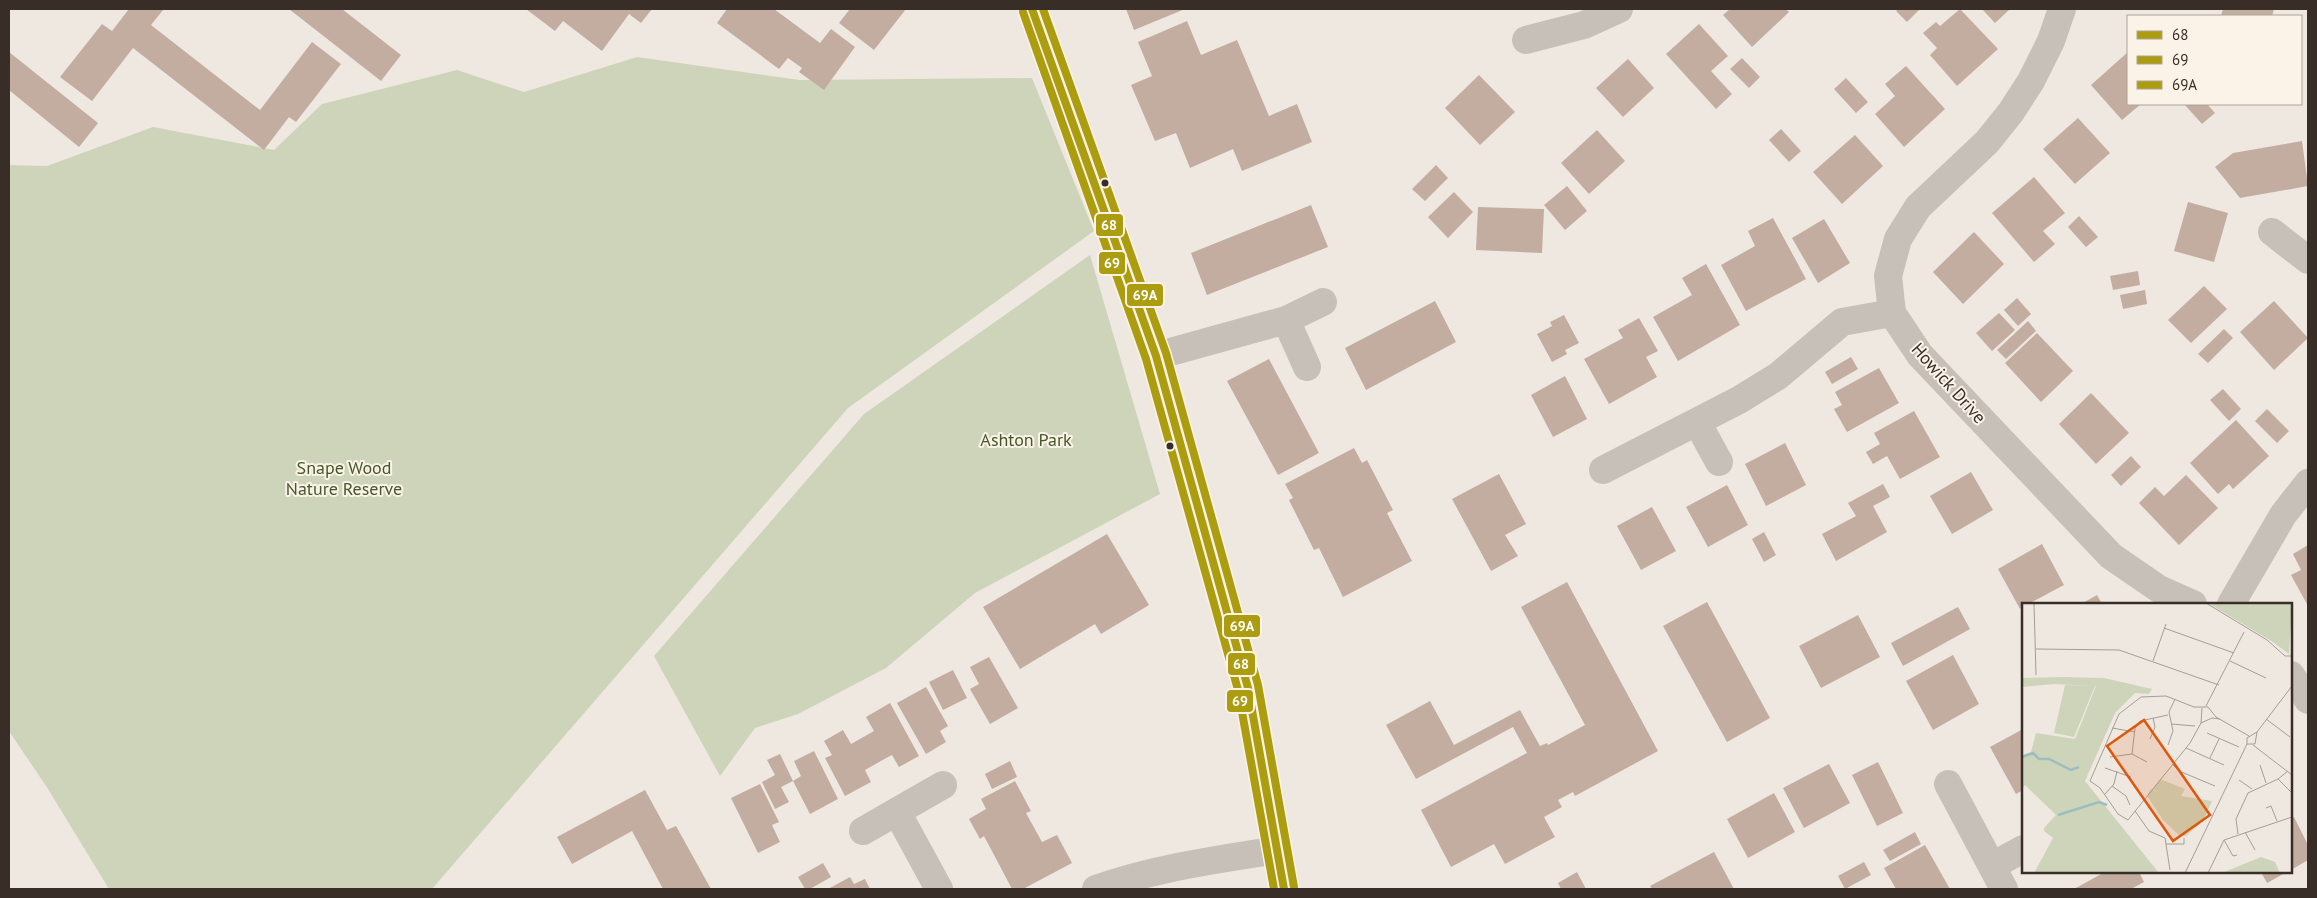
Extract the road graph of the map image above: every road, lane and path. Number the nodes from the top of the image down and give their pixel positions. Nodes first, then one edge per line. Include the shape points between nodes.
1 (1032, 9) edge
2 (1619, 9) edge
3 (2062, 9) edge
4 (1526, 40) dead end
5 (2272, 232) dead end
6 (2308, 260) edge
7 (1323, 302) dead end
8 (1892, 313) junction
9 (1286, 320) junction
10 (1156, 356) junction
11 (1307, 367) dead end
12 (1696, 422) junction
13 (1719, 462) dead end
14 (1603, 470) dead end
15 (2308, 482) edge
16 (2191, 603) edge
17 (2232, 603) edge
18 (2292, 676) edge
19 (2308, 700) edge
20 (1948, 784) dead end
21 (943, 785) dead end
22 (897, 812) junction
23 (863, 831) dead end
24 (1277, 850) junction
25 (2022, 850) edge
26 (1998, 878) edge
27 (939, 889) edge
28 (1096, 889) edge
29 (1284, 889) edge

1 - 10 street
2 - 4 street via 1584,25
3 - 8 street, Howick Drive via 2051,41 2011,112 1987,142 1918,207 1898,239 1888,276
5 - 6 street
7 - 9 street
8 - 12 street via 1842,322 1778,376
8 - 16 street, Howick Drive via 1920,355 2111,556 2159,589
9 - 10 street
9 - 11 street
10 - 24 street via 1248,688
12 - 13 street
12 - 14 street
15 - 17 street via 2282,515
18 - 19 street
20 - 26 street
21 - 22 street
22 - 23 street
22 - 27 street
24 - 28 street via 1172,868
24 - 29 street
25 - 26 street

